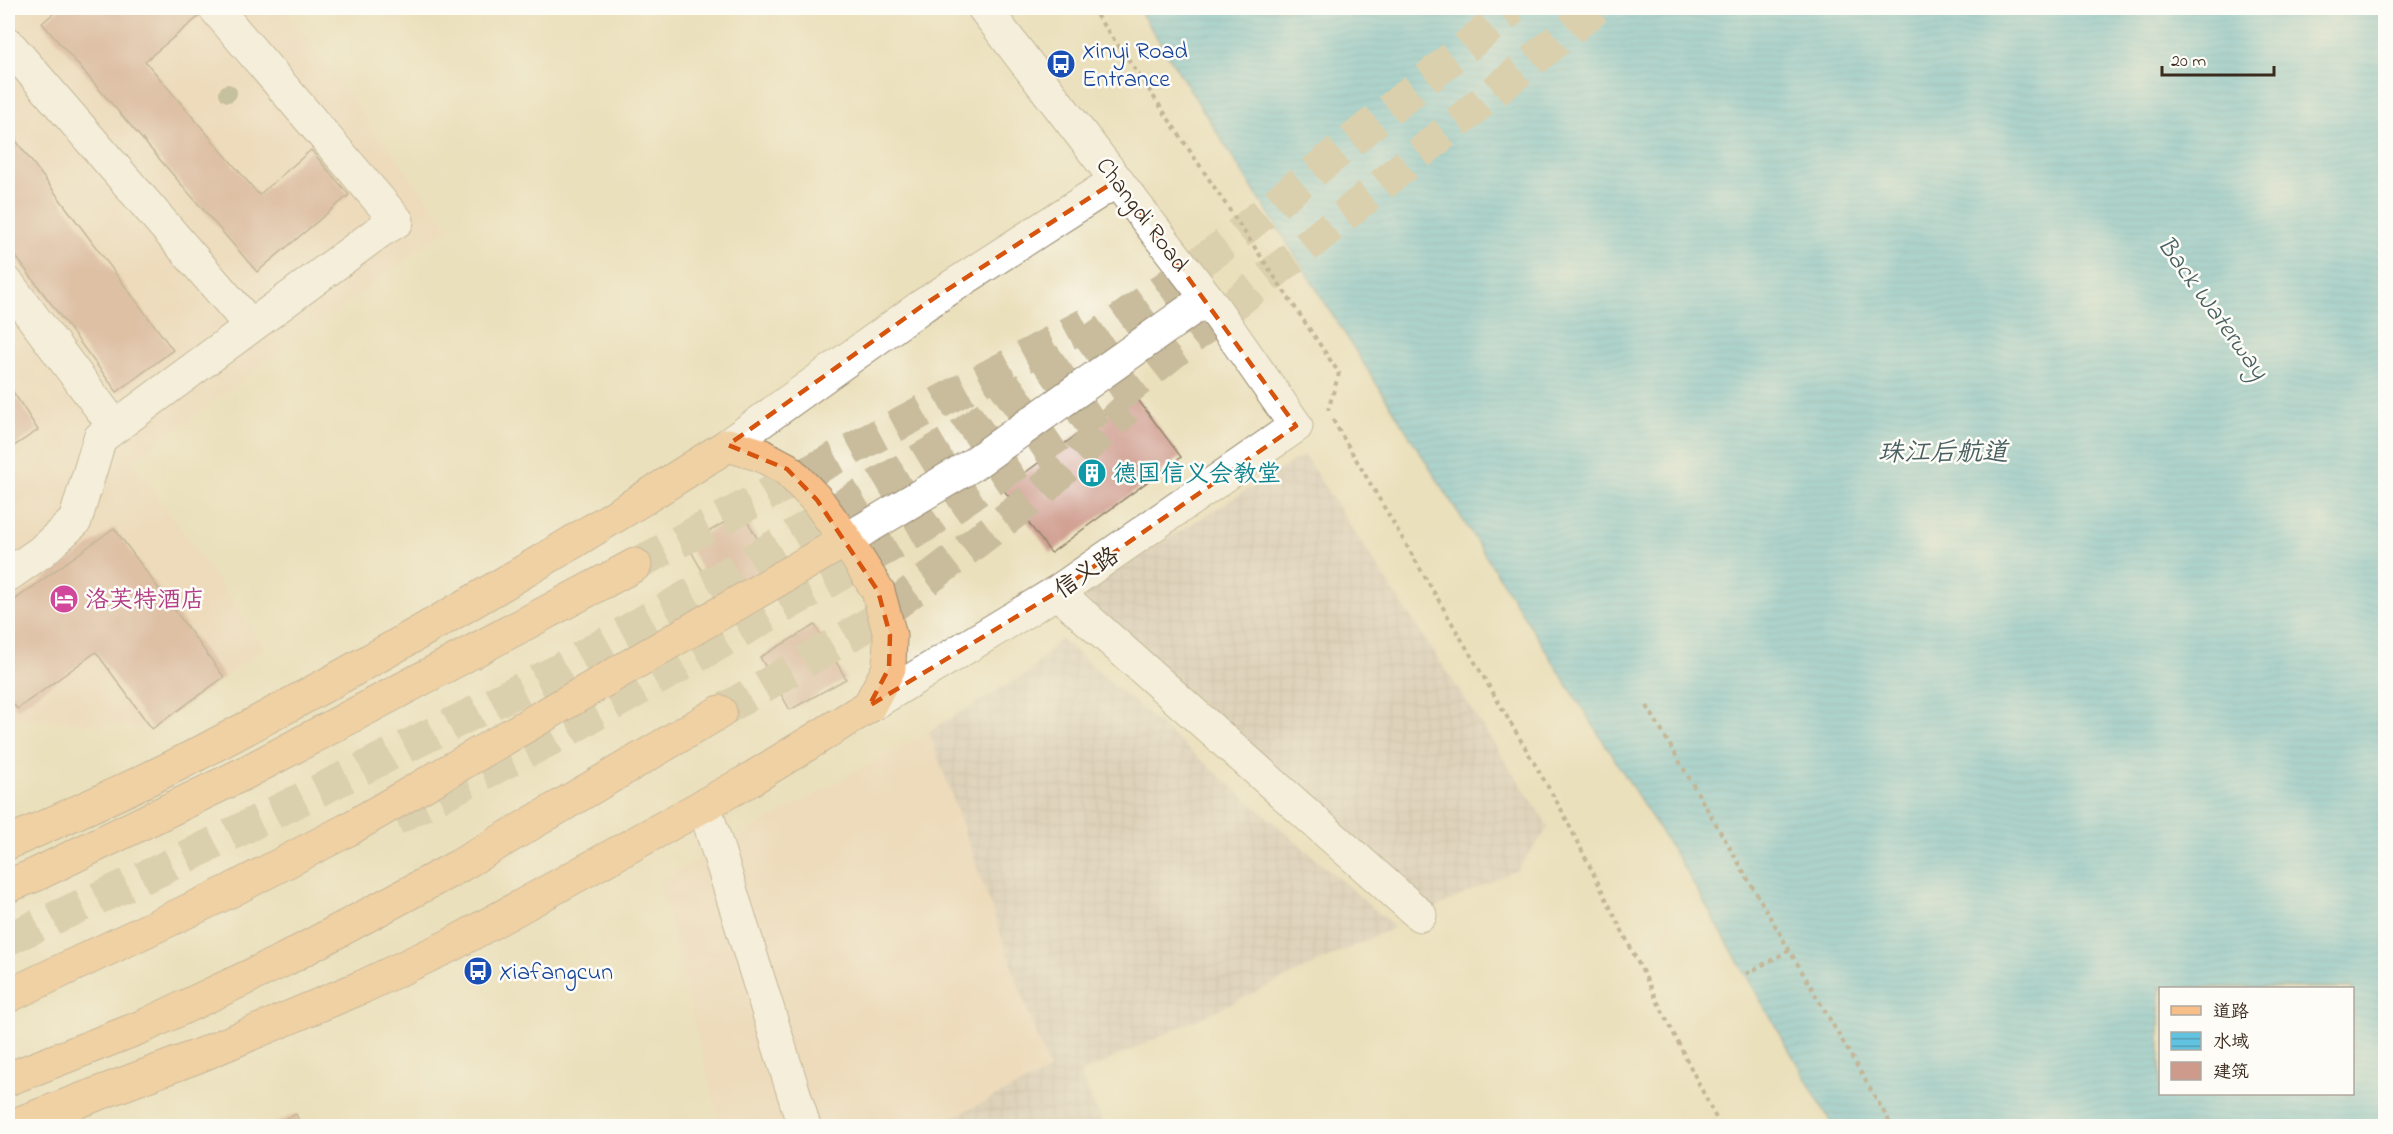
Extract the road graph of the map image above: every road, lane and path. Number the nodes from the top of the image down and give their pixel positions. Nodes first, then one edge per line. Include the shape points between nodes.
1 (215, 8) edge
2 (984, 8) edge
3 (1091, 8) edge
4 (8, 44) edge
5 (1117, 180) junction
6 (8, 284) edge
7 (1207, 298) junction
8 (251, 326) junction
9 (1296, 426) joint
10 (115, 427) junction
11 (728, 445) junction
12 (846, 540) junction
13 (635, 565) tunnel mouth
14 (8, 572) edge
15 (1057, 592) junction
16 (869, 706) junction
17 (1647, 706) dead end
18 (720, 712) tunnel mouth
19 (704, 806) junction
20 (8, 843) edge
21 (8, 886) edge
22 (1420, 915) dead end
23 (1790, 950) junction
24 (1746, 974) dead end
25 (8, 996) edge
26 (8, 1079) edge
27 (12, 1126) edge
28 (804, 1126) edge
29 (1720, 1126) edge
30 (1892, 1126) edge

1 - 8 street via 397,221
2 - 5 street, Changdi Road
3 - 29 path via 1339,373 1328,411 1561,809
4 - 8 street
5 - 7 street, Changdi Road
5 - 11 street via 922,306
6 - 10 street
7 - 9 street, Changdi Road
7 - 12 street via 972,465
8 - 10 street
9 - 15 street, 信义路
10 - 14 street via 100,438 75,521 41,552
11 - 12 main road via 761,455 787,469 817,500
11 - 20 main road via 637,503 328,683 195,756
12 - 16 main road via 878,591 890,635 889,668
12 - 25 main road via 347,831
13 - 21 main road via 245,773
15 - 16 street, 信义路
15 - 22 street
16 - 19 main road
17 - 23 path
18 - 26 main road via 459,866 284,960 144,1026
19 - 27 main road via 451,945 362,987 198,1056
19 - 28 street
23 - 24 path
23 - 30 path

